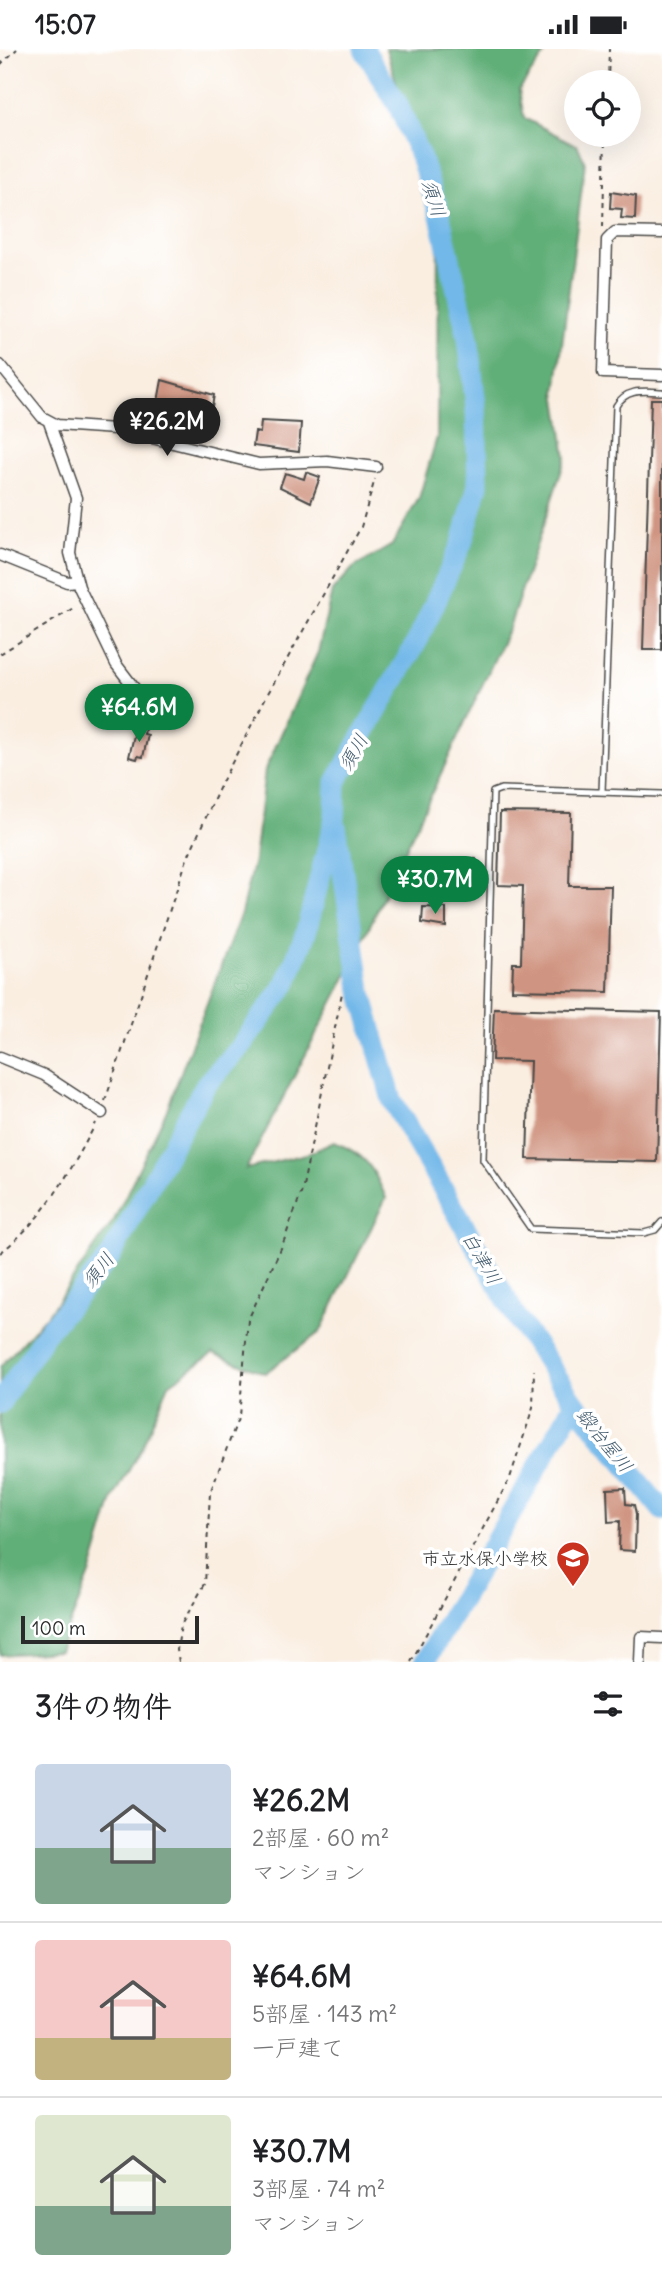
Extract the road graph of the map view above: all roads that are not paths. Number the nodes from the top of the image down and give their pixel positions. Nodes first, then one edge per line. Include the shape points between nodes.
1 (662, 233) edge
2 (0, 365) edge
3 (662, 375) edge
4 (662, 392) edge
5 (49, 422) junction
6 (376, 467) road end
7 (0, 555) edge
8 (77, 581) junction
9 (151, 710) dead end
10 (602, 792) junction
11 (662, 794) edge
12 (0, 1057) edge
13 (102, 1112) road end
14 (662, 1222) edge
15 (662, 1638) edge
16 (640, 1662) edge

1 - 3 street via 615,232 607,240 603,373
2 - 5 street
4 - 10 lane via 632,392 616,406
5 - 6 street via 115,429 259,464 327,461
5 - 8 street via 76,498 70,553
7 - 8 street via 67,582
8 - 9 street via 116,664
10 - 11 lane
10 - 14 lane via 493,792 483,1160 531,1229 644,1233
12 - 13 street via 44,1076
15 - 16 street via 641,1637

